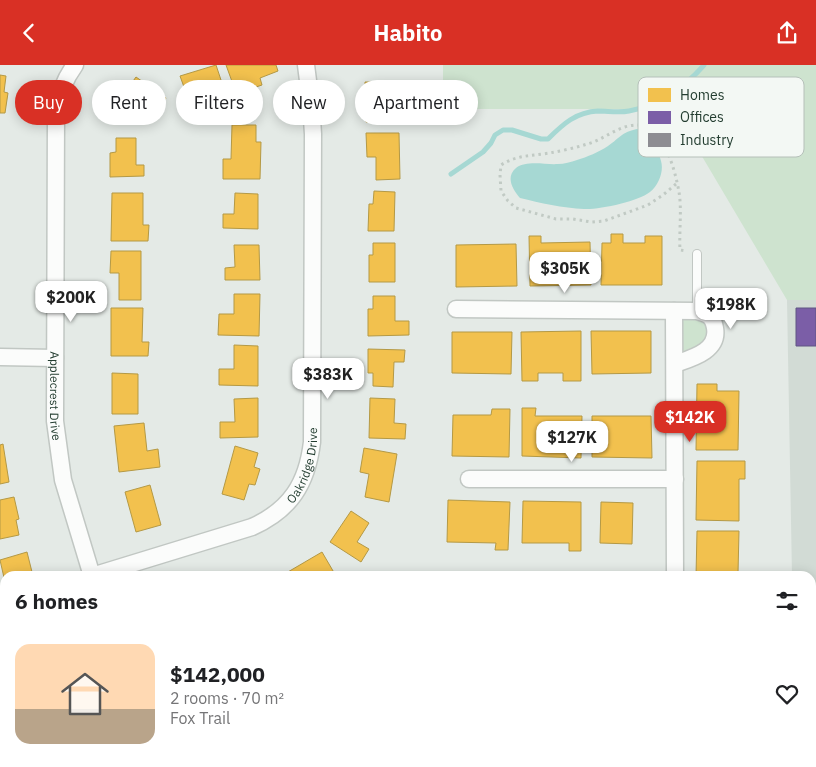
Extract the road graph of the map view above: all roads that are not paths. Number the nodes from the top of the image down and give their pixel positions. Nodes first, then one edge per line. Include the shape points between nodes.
1 (74, 65) edge
2 (306, 65) edge
3 (698, 254) road end
4 (456, 309) dead end
5 (674, 311) junction
6 (697, 311) junction
7 (0, 357) edge
8 (55, 358) junction
9 (675, 364) junction
10 (469, 479) dead end
11 (675, 479) junction
12 (90, 571) edge
13 (108, 571) edge
14 (675, 571) edge

1 - 8 street, Applecrest Drive via 60,90 56,111
2 - 13 street, Oakridge Drive via 313,154 312,442 305,475 295,494 275,514 252,527
3 - 6 lane
4 - 5 street
5 - 6 street
5 - 9 street
6 - 9 street via 707,313 714,320 716,334 711,346 697,356
7 - 8 street
8 - 12 street, Applecrest Drive via 55,421 63,480
9 - 11 street
10 - 11 street
11 - 14 street

